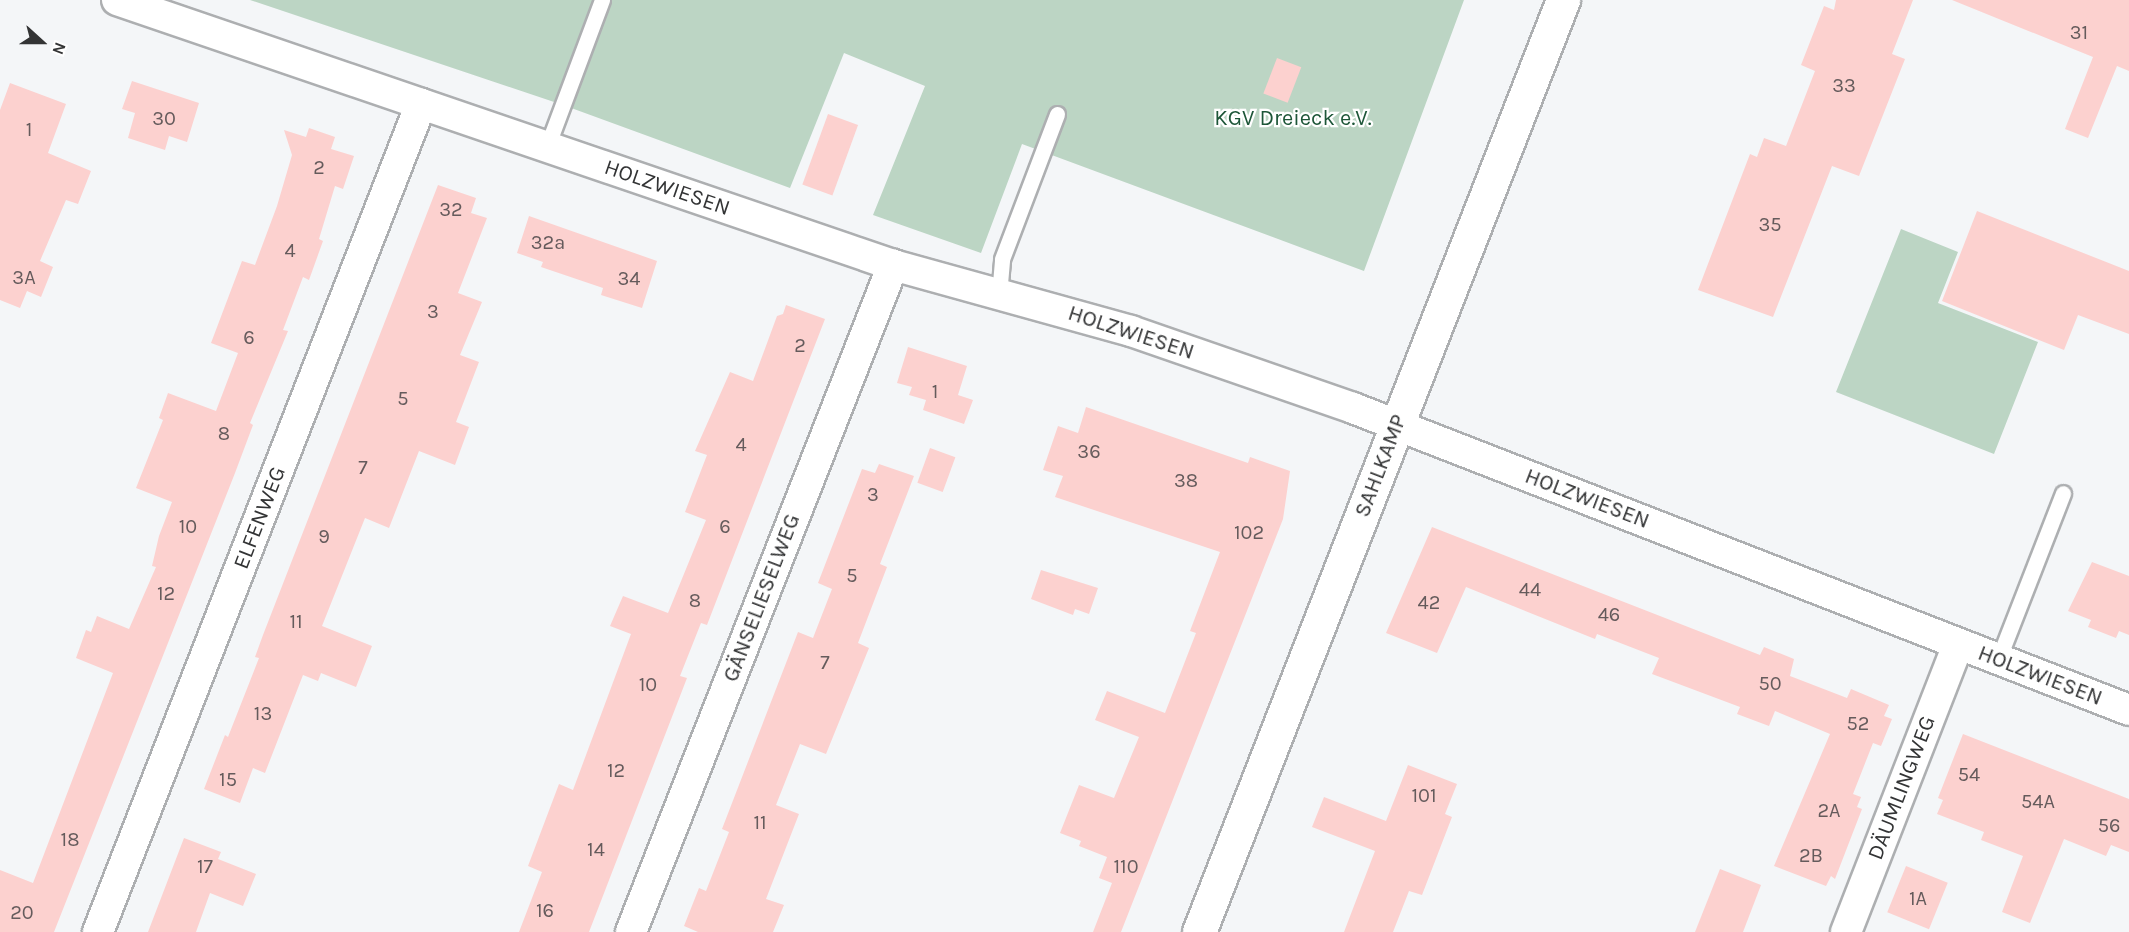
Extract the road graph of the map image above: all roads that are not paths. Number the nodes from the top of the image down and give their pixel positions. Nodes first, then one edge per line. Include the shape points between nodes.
1 (602, 0) edge
2 (1563, 0) edge
3 (133, 3) edge
4 (421, 104) junction
5 (1057, 114) dead end
6 (547, 147) junction
7 (893, 265) junction
8 (999, 295) junction
9 (1396, 425) junction
10 (2063, 493) dead end
11 (1958, 645) junction
12 (1998, 660) junction
13 (2129, 710) edge
14 (98, 932) edge
15 (631, 932) edge
16 (1199, 932) edge
17 (1846, 932) edge

1 - 6 lane
2 - 9 street, SAHLKAMP
3 - 4 street, HOLZWIESEN
4 - 6 street, HOLZWIESEN
4 - 14 street, ELFENWEG
5 - 8 lane via 1002,259
6 - 7 street, HOLZWIESEN
7 - 8 street, HOLZWIESEN
7 - 15 street, GÄNSELIESELWEG
8 - 9 street, HOLZWIESEN via 1131,331
9 - 11 street, HOLZWIESEN
9 - 16 street, SAHLKAMP
10 - 12 lane
11 - 12 street, HOLZWIESEN
11 - 17 street, DÄUMLINGWEG
12 - 13 street, HOLZWIESEN

